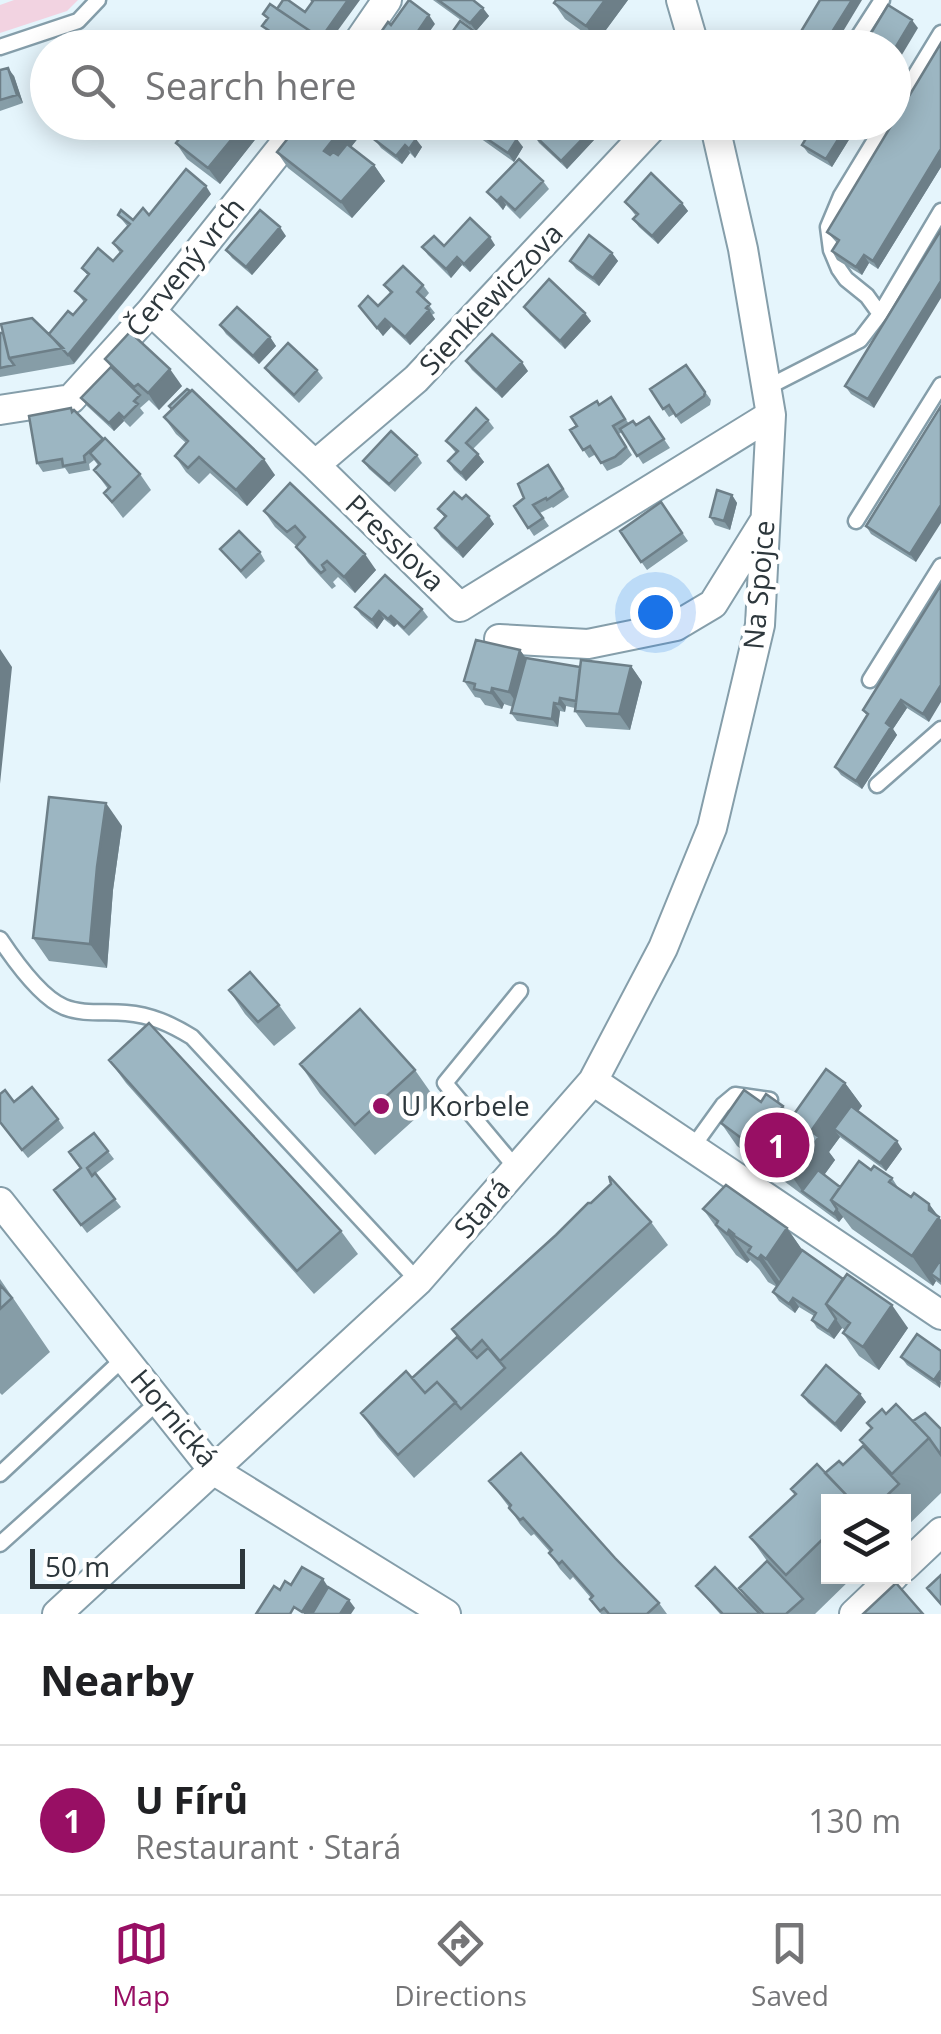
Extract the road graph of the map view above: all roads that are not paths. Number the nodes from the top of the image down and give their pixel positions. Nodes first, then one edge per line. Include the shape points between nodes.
1 (98, 0) edge
2 (387, 0) edge
3 (681, 0) edge
4 (882, 0) edge
5 (51, 30) edge
6 (366, 30) edge
7 (690, 30) edge
8 (863, 30) edge
9 (941, 33) edge
10 (30, 37) edge
11 (0, 47) edge
12 (911, 82) edge
13 (288, 140) edge
14 (640, 140) edge
15 (718, 140) edge
16 (875, 140) edge
17 (941, 211) edge
18 (151, 311) junction
19 (880, 314) junction
20 (941, 385) edge
21 (769, 401) junction
22 (0, 410) edge
23 (315, 466) junction
24 (766, 519) junction
25 (856, 521) dead end
26 (941, 566) edge
27 (499, 639) dead end
28 (870, 680) dead end
29 (941, 730) edge
30 (877, 785) dead end
31 (0, 939) edge
32 (520, 991) dead end
33 (592, 1081) junction
34 (770, 1100) edge
35 (692, 1148) junction
36 (516, 1168) junction
37 (0, 1202) edge
38 (418, 1281) junction
39 (941, 1316) edge
40 (124, 1358) junction
41 (159, 1401) junction
42 (213, 1470) junction
43 (0, 1474) edge
44 (941, 1532) edge
45 (0, 1544) edge
46 (911, 1561) edge
47 (886, 1584) edge
48 (57, 1614) edge
49 (446, 1614) edge
50 (854, 1614) edge

1 - 5 lane via 78,21
2 - 6 street
3 - 7 street
4 - 8 lane
9 - 12 lane
10 - 11 lane
13 - 18 street, Červený vrch
14 - 23 street, Sienkiewiczova via 416,379
15 - 21 street, Na Spojce
16 - 19 lane via 828,227 839,269
17 - 19 lane
18 - 22 street, Červený vrch via 71,398
18 - 23 street, Presslova
19 - 21 lane via 860,340
20 - 25 lane
21 - 23 street, Presslova via 460,607
21 - 24 street, Na Spojce
24 - 27 street via 713,604 676,626 588,644
24 - 33 street, Na Spojce via 760,625 712,828 663,948
26 - 28 lane
29 - 30 lane
31 - 38 lane via 21,970 63,1007 166,1021 192,1037
32 - 36 lane via 445,1083
33 - 35 street
33 - 36 street, Stará
34 - 35 lane via 735,1095
35 - 39 street
36 - 38 street, Stará
37 - 40 street, Hornická
38 - 42 street, Stará
40 - 41 street, Hornická
40 - 43 lane
41 - 42 street, Hornická
41 - 45 lane
42 - 48 street, Stará
42 - 49 street, Hornická
44 - 46 street
47 - 50 street

